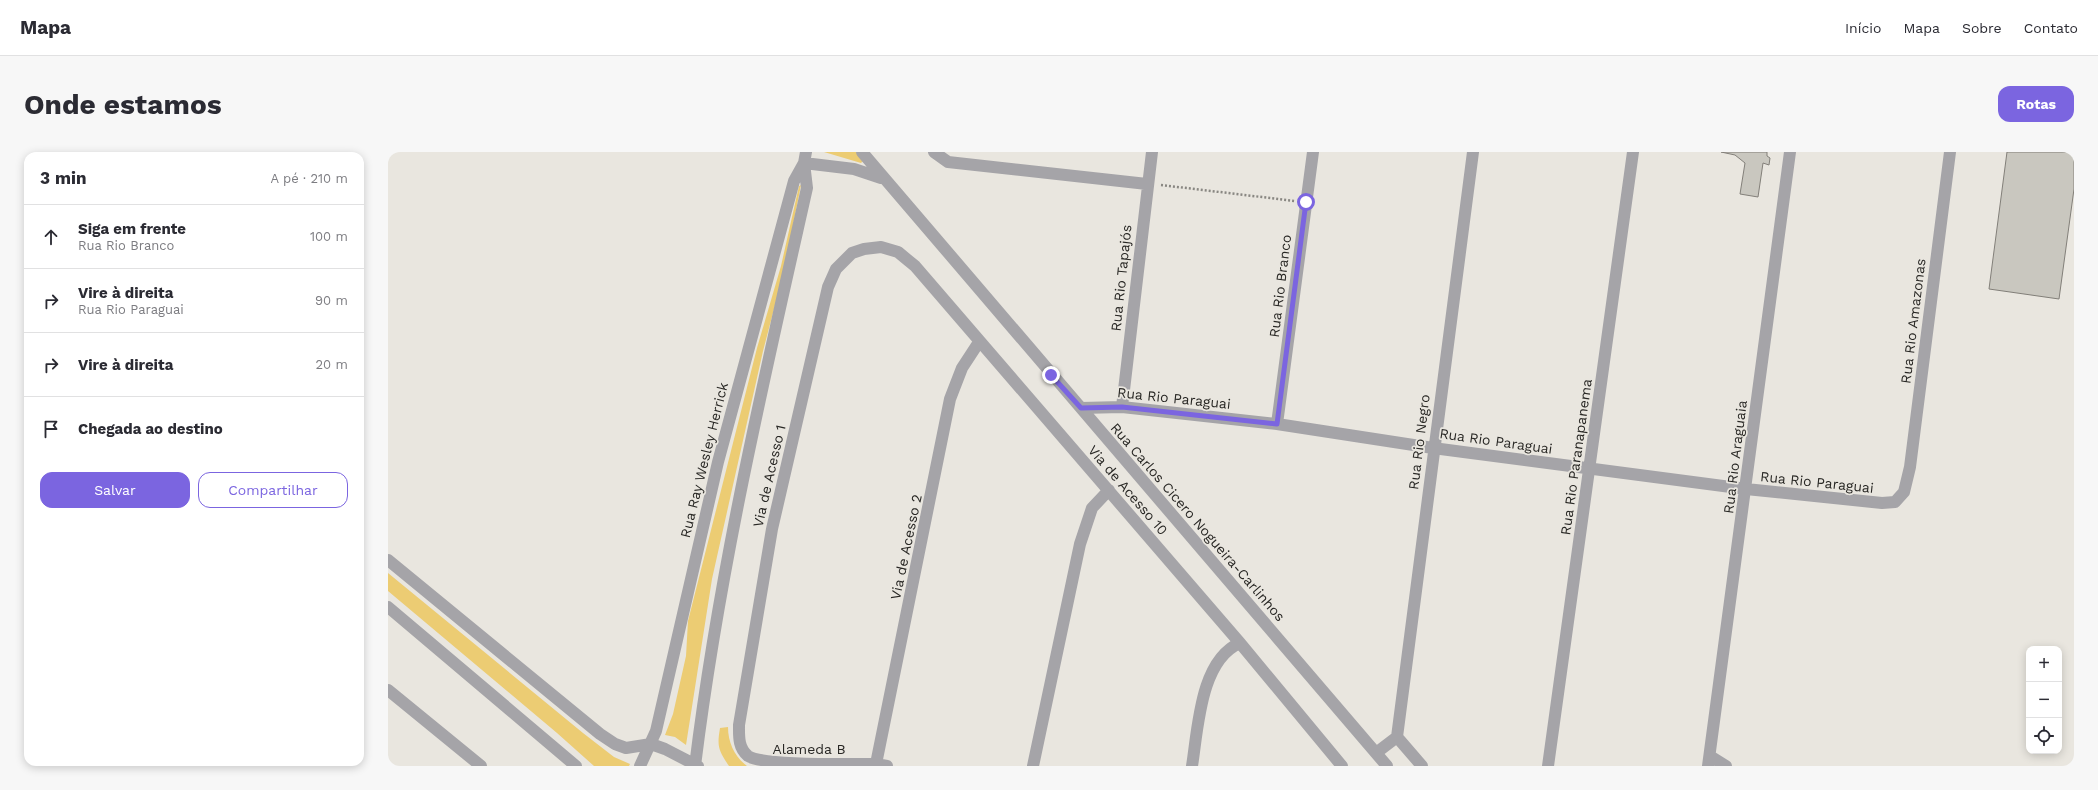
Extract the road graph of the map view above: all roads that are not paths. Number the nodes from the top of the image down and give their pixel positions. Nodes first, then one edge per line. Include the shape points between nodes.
1 (862, 152) edge
2 (934, 152) edge
3 (1152, 152) edge
4 (1313, 152) edge
5 (1473, 152) edge
6 (1633, 152) edge
7 (1790, 152) edge
8 (1950, 152) edge
9 (805, 157) edge
10 (882, 178) junction
11 (1147, 184) junction
12 (881, 246) joint
13 (979, 342) junction
14 (1122, 407) junction
15 (1081, 408) junction
16 (1277, 424) junction
17 (1433, 448) junction
18 (1590, 468) junction
19 (1746, 489) junction
20 (1109, 490) junction
21 (1904, 492) joint
22 (388, 560) edge
23 (388, 607) edge
24 (1240, 643) junction
25 (388, 690) edge
26 (1397, 737) junction
27 (651, 744) junction
28 (740, 744) joint
29 (1376, 753) junction
30 (1709, 761) edge
31 (696, 765) edge
32 (812, 765) edge
33 (881, 765) edge
34 (481, 766) edge
35 (576, 766) edge
36 (640, 766) edge
37 (1033, 766) edge
38 (1192, 766) edge
39 (1342, 766) edge
40 (1386, 766) edge
41 (1422, 766) edge
42 (1548, 766) edge
43 (1726, 766) edge

1 - 10 street, Rua Carlos Cicero Nogueira-Carlinhos
2 - 11 street via 948,162
3 - 11 street, Rua Rio Tapajós
4 - 16 street, Rua Rio Branco
5 - 17 street, Rua Rio Negro
6 - 18 street, Rua Rio Paranapanema
7 - 19 street, Rua Rio Araguaia
8 - 21 street, Rua Rio Amazonas via 1910,467
9 - 10 street
9 - 27 street, Rua Ray Wesley Herrick via 794,181 718,462
9 - 31 street via 807,188 744,469 712,650
10 - 15 street, Rua Carlos Cicero Nogueira-Carlinhos
11 - 14 street, Rua Rio Tapajós
12 - 13 street, Via de Acesso 10 via 898,252 915,266
12 - 28 street, Via de Acesso 1 via 852,253 836,269 828,287 772,530 739,725
13 - 20 street, Via de Acesso 10
13 - 33 street, Via de Acesso 2 via 962,368 950,399
14 - 15 street, Rua Rio Paraguai
14 - 16 street, Rua Rio Paraguai
15 - 29 street, Rua Carlos Cicero Nogueira-Carlinhos
16 - 17 street, Rua Rio Paraguai
17 - 18 street, Rua Rio Paraguai
17 - 26 street, Rua Rio Negro
18 - 19 street, Rua Rio Paraguai
18 - 42 street, Rua Rio Paranapanema
19 - 21 street, Rua Rio Paraguai via 1882,503 1895,502
19 - 30 street, Rua Rio Araguaia
20 - 24 street, Via de Acesso 10
20 - 37 street via 1092,508 1080,544
22 - 27 street via 600,734 626,748
23 - 35 street
24 - 38 street via 1223,653 1210,674
24 - 39 street, Via de Acesso 10
25 - 34 street
26 - 29 street
26 - 41 street
27 - 31 street
27 - 36 street, Rua Ray Wesley Herrick
28 - 32 street, Alameda B via 748,756 758,762 777,766
29 - 40 street, Rua Carlos Cicero Nogueira-Carlinhos
30 - 43 street
32 - 33 street, Alameda B

